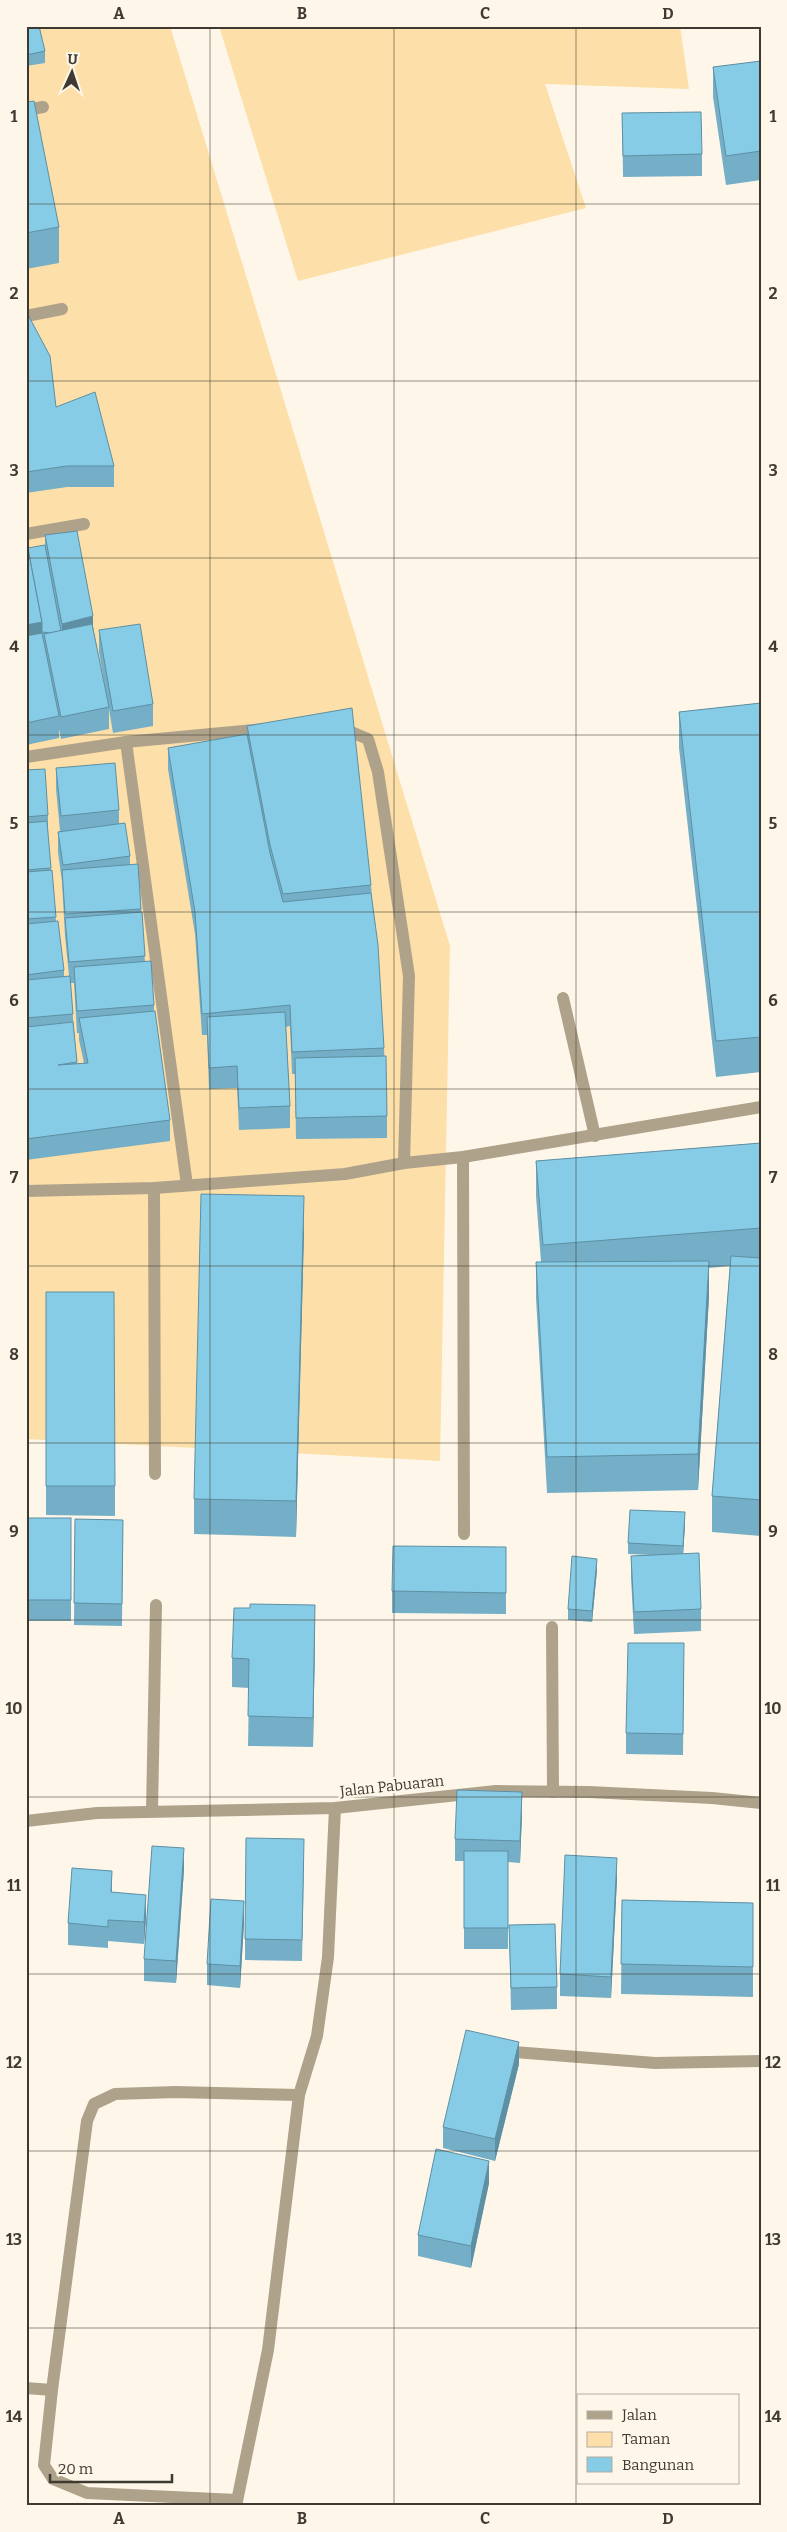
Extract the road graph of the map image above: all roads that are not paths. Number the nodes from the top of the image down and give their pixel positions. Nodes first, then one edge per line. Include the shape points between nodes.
1 (43, 108) dead end
2 (26, 110) edge
3 (62, 309) dead end
4 (26, 316) edge
5 (84, 524) dead end
6 (26, 534) edge
7 (327, 726) edge
8 (280, 728) edge
9 (126, 742) junction
10 (26, 757) edge
11 (563, 998) dead end
12 (761, 1106) edge
13 (595, 1136) junction
14 (463, 1157) junction
15 (404, 1163) junction
16 (187, 1185) junction
17 (154, 1188) junction
18 (26, 1192) edge
19 (155, 1474) dead end
20 (464, 1534) dead end
21 (156, 1605) dead end
22 (552, 1627) dead end
23 (553, 1792) junction
24 (761, 1803) edge
25 (335, 1808) junction
26 (152, 1811) junction
27 (26, 1821) edge
28 (491, 2050) edge
29 (761, 2062) edge
30 (299, 2095) junction
31 (26, 2388) edge
32 (52, 2390) junction
33 (237, 2503) edge

1 - 2 street
3 - 4 street
5 - 6 street
7 - 15 street via 368,738 378,772 410,976
8 - 9 street
9 - 10 street
9 - 16 street
11 - 13 street
12 - 13 street
13 - 14 street
14 - 15 street
14 - 20 street
15 - 16 street via 345,1174
16 - 17 street
17 - 18 street
17 - 19 street
21 - 26 street
22 - 23 street
23 - 24 street, Jalan Pabuaran
23 - 25 street, Jalan Pabuaran via 496,1791
25 - 26 street, Jalan Pabuaran
25 - 30 street via 328,1957 316,2036
26 - 27 street, Jalan Pabuaran
28 - 29 street via 655,2063
30 - 32 street via 115,2094 94,2104 87,2122
30 - 33 street via 268,2350
31 - 32 street
32 - 33 street via 44,2465 52,2479 87,2493

